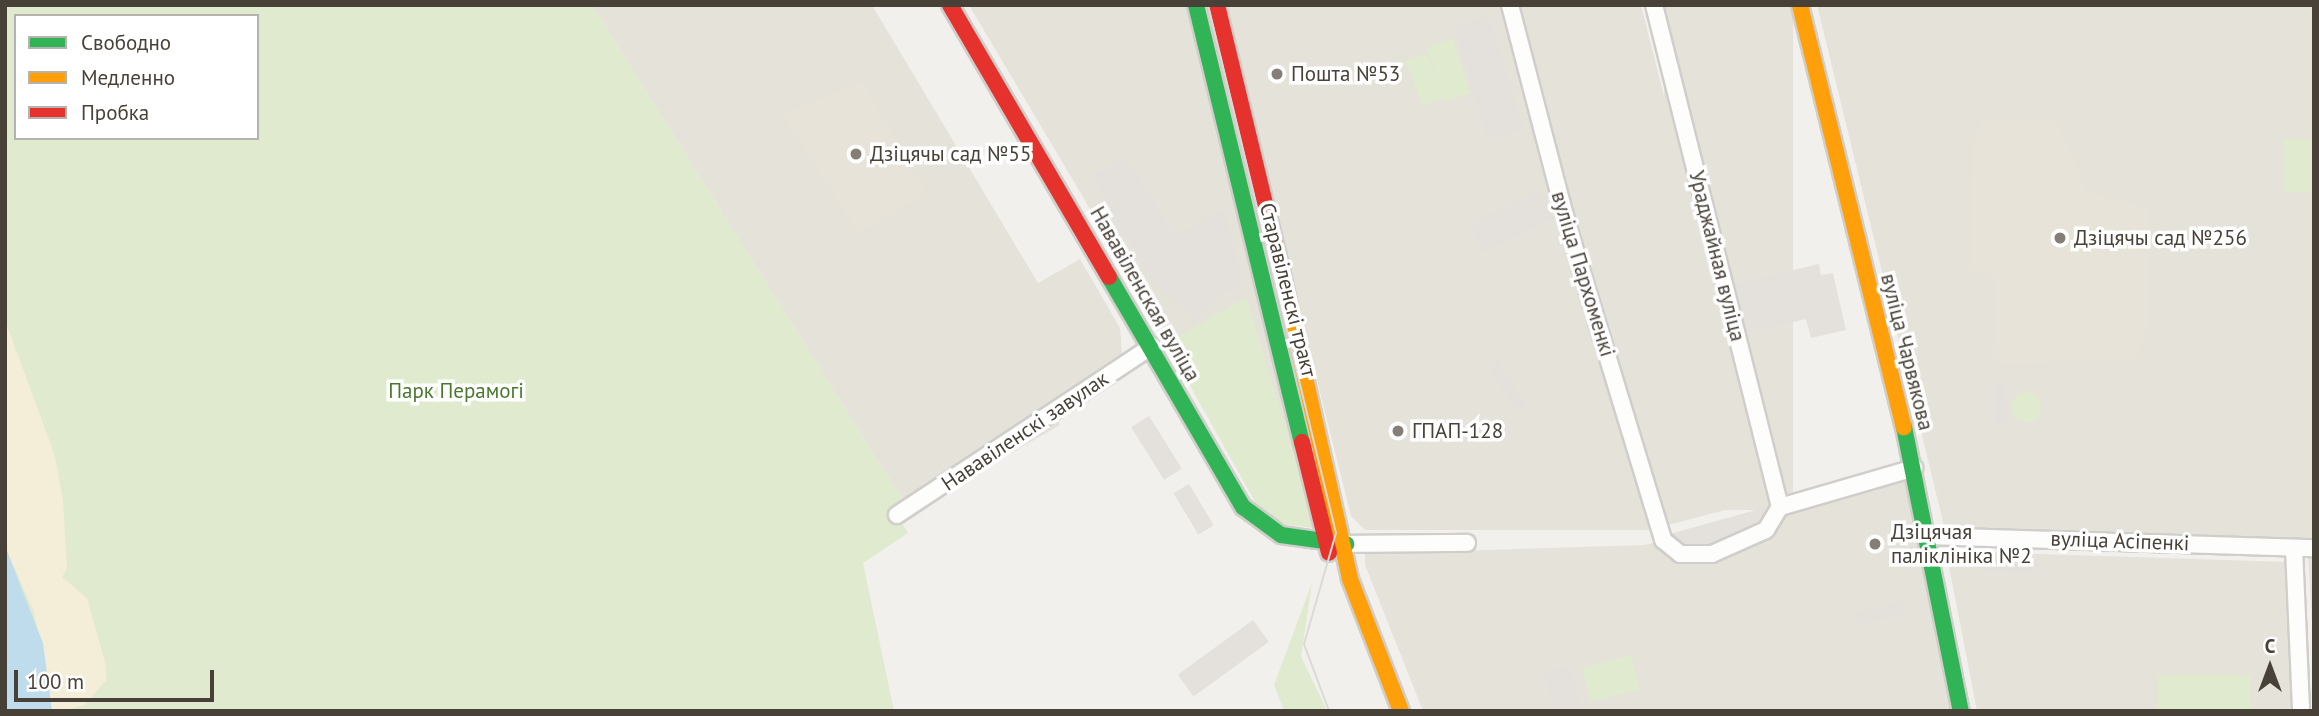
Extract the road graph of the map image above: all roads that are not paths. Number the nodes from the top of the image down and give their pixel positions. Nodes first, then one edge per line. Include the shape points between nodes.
1 (950, 5) edge
2 (1196, 5) edge
3 (1217, 5) edge
4 (1510, 5) edge
5 (1654, 5) edge
6 (1800, 5) edge
7 (1152, 346) junction
8 (1914, 468) junction
9 (1780, 507) junction
10 (897, 515) dead end
11 (1927, 536) junction
12 (1325, 540) junction
13 (1467, 543) dead end
14 (1346, 544) junction
15 (2294, 548) junction
16 (2314, 548) edge
17 (1350, 579) junction
18 (1402, 711) edge
19 (1961, 711) edge
20 (2301, 711) edge

1 - 7 main road, Нававіленская вуліца
2 - 12 main road, Старавіленскі тракт
3 - 14 main road, Старавіленскі тракт
4 - 9 street, вуліца Пархоменкі via 1565,216 1663,540 1680,554 1712,554 1766,530
5 - 9 street, Ураджайная вуліца
6 - 8 main road, вуліца Чарвякова
7 - 10 street, Нававіленскі завулак
7 - 12 main road, Нававіленская вуліца via 1252,519 1281,535
8 - 9 street
8 - 11 main road, вуліца Чарвякова
11 - 15 street, вуліца Асіпенкі
11 - 19 main road, вуліца Чарвякова
12 - 14 main road, Нававіленская вуліца
12 - 17 main road, Старавіленскі тракт
13 - 14 street
14 - 17 main road, Старавіленскі тракт
15 - 16 street, вуліца Асіпенкі
15 - 20 street
17 - 18 main road, Старавіленскі тракт

